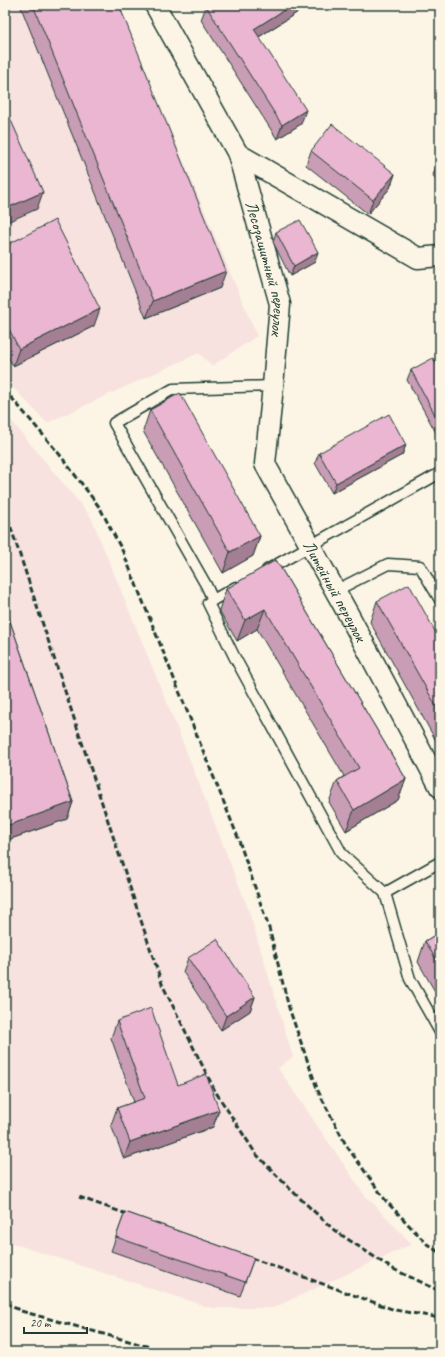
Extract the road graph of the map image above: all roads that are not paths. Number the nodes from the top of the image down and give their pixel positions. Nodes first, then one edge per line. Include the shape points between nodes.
1 (155, 5) edge
2 (238, 154) junction
3 (440, 256) edge
4 (273, 386) junction
5 (440, 473) edge
6 (310, 546) junction
7 (262, 573) edge
8 (248, 580) edge
9 (335, 591) junction
10 (213, 600) junction
11 (440, 600) edge
12 (440, 787) edge
13 (440, 862) edge
14 (385, 893) junction
15 (440, 1032) edge

1 - 2 street, Лесозащитный переулок
2 - 3 street via 418,258
2 - 4 street, Лесозащитный переулок via 280,304
4 - 6 street, Литейный переулок via 265,464
4 - 10 lane via 172,389 114,423
5 - 6 lane
6 - 7 lane
6 - 9 street, Литейный переулок
8 - 10 lane
9 - 11 lane via 388,564 420,566
9 - 12 street, Литейный переулок
10 - 14 lane via 208,603 234,656 342,854
13 - 14 lane
14 - 15 lane via 410,979

